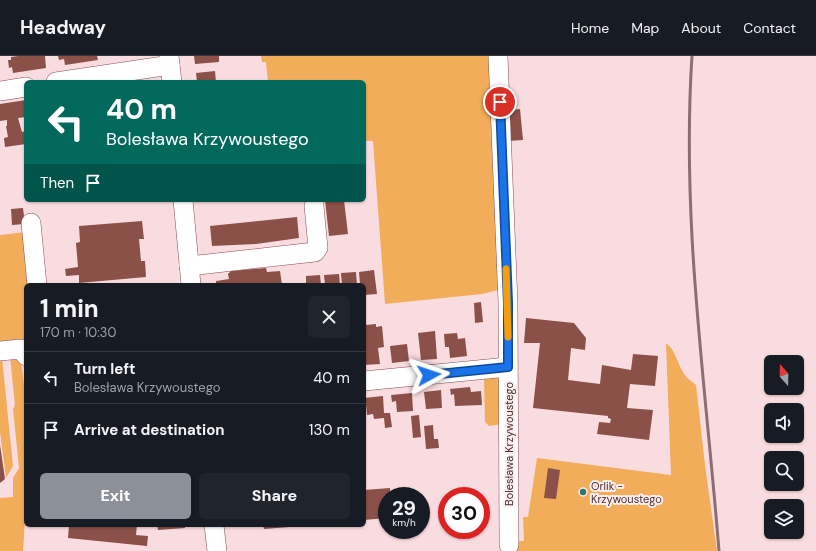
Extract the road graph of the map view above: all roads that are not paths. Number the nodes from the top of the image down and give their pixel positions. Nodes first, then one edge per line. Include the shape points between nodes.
1 (498, 56) edge
2 (171, 68) edge
3 (72, 80) edge
4 (24, 87) edge
5 (0, 91) edge
6 (183, 202) edge
7 (314, 206) dead end
8 (31, 223) dead end
9 (189, 266) junction
10 (37, 283) edge
11 (191, 283) edge
12 (0, 351) edge
13 (24, 353) edge
14 (508, 367) junction
15 (366, 381) edge
16 (214, 527) edge
17 (509, 545) dead end
18 (217, 551) edge

1 - 14 street, Bolesława Krzywoustego via 508,303
2 - 3 street
4 - 5 street
6 - 9 street
7 - 9 street via 318,248 315,252
8 - 10 street
9 - 11 street
12 - 13 street via 21,349
14 - 15 street
14 - 17 street, Bolesława Krzywoustego
16 - 18 street

